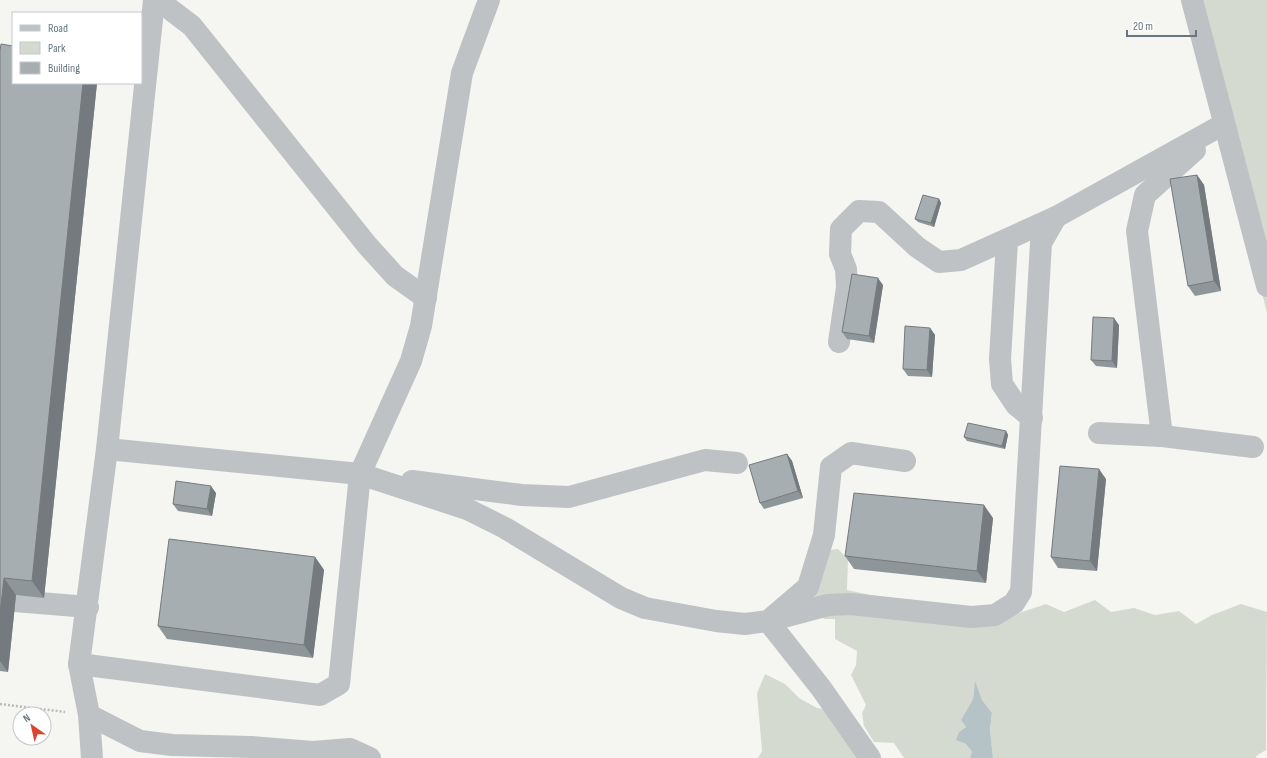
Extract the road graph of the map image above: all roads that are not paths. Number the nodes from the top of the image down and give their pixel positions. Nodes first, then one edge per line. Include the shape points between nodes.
1 (154, 0) edge
2 (158, 0) edge
3 (489, 0) edge
4 (1192, 0) edge
5 (1224, 124) junction
6 (1056, 217) junction
7 (1007, 240) junction
8 (1267, 286) edge
9 (426, 298) junction
10 (839, 342) dead end
11 (1032, 418) junction
12 (1099, 433) dead end
13 (1162, 436) junction
14 (1252, 447) dead end
15 (107, 449) junction
16 (905, 461) dead end
17 (737, 463) dead end
18 (360, 474) junction
19 (15, 601) edge
20 (88, 607) junction
21 (768, 621) junction
22 (79, 664) junction
23 (89, 715) junction
24 (92, 758) edge
25 (370, 758) edge
26 (870, 758) edge

1 - 15 lane
2 - 9 lane via 192,26 367,245 395,276
3 - 9 lane via 462,73
4 - 5 lane
5 - 6 lane
5 - 8 lane
5 - 13 lane via 1145,195 1137,232
6 - 7 lane
6 - 11 lane via 1041,243
7 - 10 lane via 961,260 939,262 917,247 879,212 858,210 841,229 840,254 846,269 847,287
7 - 11 lane via 1000,359 1002,384 1016,405
9 - 18 lane via 411,361
11 - 21 lane via 1021,592 1014,603 995,615 971,617 851,604 828,605
12 - 13 lane
13 - 14 lane
15 - 18 lane
15 - 20 lane
16 - 21 lane via 851,453 832,467 824,535 808,587
17 - 18 lane via 705,460 569,497 522,495
18 - 21 lane via 467,509 505,528 622,598 645,608 716,621 745,624
18 - 22 lane via 339,684 320,695
19 - 20 lane
20 - 22 lane
21 - 26 lane via 821,688
22 - 23 lane
23 - 24 lane
23 - 25 lane via 140,741 313,752 350,749

